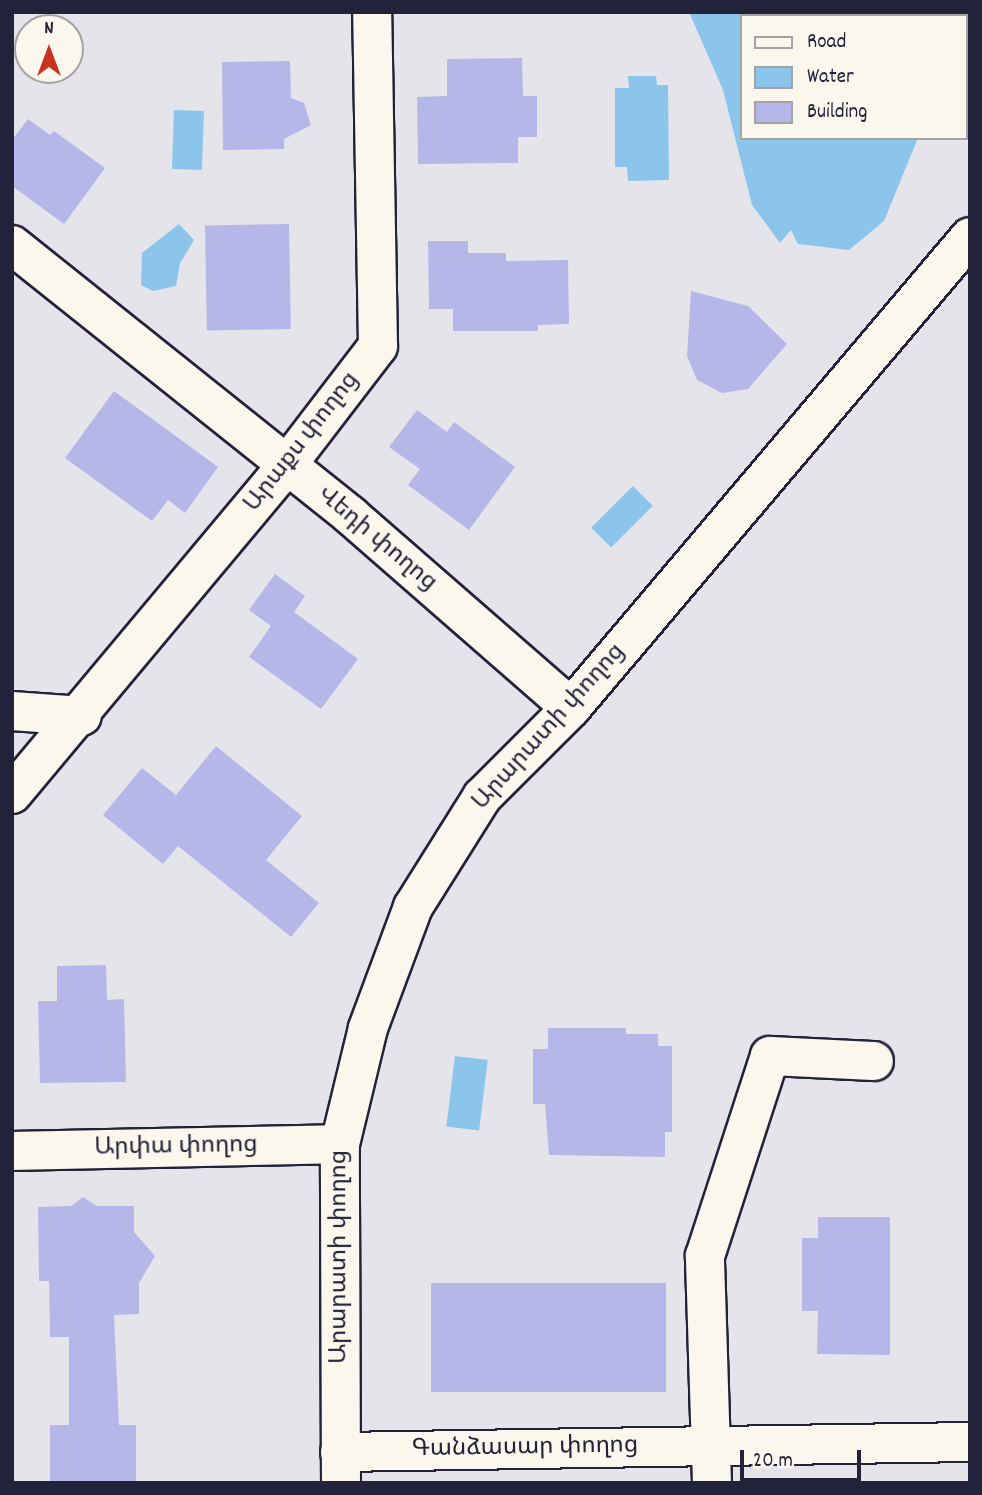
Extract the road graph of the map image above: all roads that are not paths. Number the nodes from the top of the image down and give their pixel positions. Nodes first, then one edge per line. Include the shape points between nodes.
1 (372, 12) edge
2 (970, 237) edge
3 (12, 245) edge
4 (286, 466) junction
5 (571, 708) junction
6 (12, 711) edge
7 (82, 716) junction
8 (12, 794) edge
9 (874, 1060) dead end
10 (341, 1144) junction
11 (12, 1152) edge
12 (970, 1442) edge
13 (711, 1465) edge
14 (341, 1467) edge

1 - 4 street, Արաքս փողոց via 378,345
2 - 5 street, Արարատի փողոց
3 - 4 street, Վեդի փողոց
4 - 5 street, Վեդի փողոց
4 - 7 street, Արաքս փողոց
5 - 10 street, Արարատի փողոց via 482,797 413,907 368,1028
6 - 7 street
7 - 8 street, Արաքս փողոց
9 - 13 street via 770,1056 705,1256
10 - 11 street, Արփա փողոց
10 - 14 street, Արարատի փողոց
12 - 13 street, Գանձասար փողոց
13 - 14 street, Գանձասար փողոց

